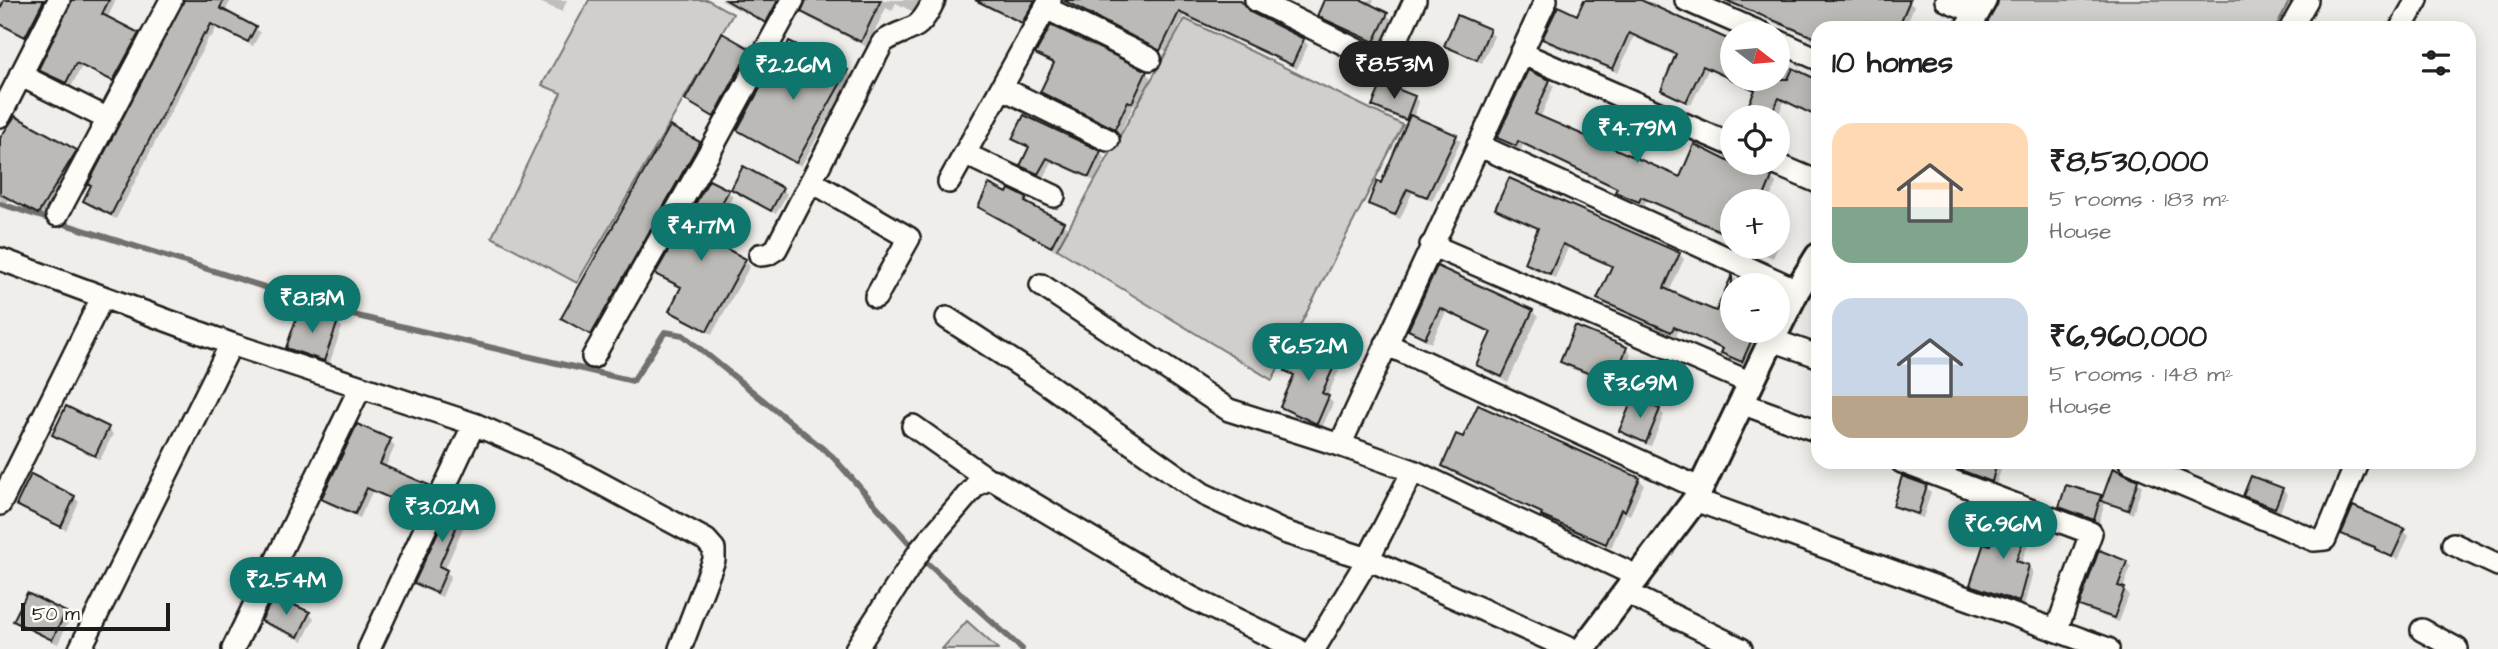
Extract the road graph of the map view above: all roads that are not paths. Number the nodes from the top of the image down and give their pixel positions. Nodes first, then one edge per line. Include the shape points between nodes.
1 (59, 0) edge
2 (171, 0) edge
3 (793, 0) edge
4 (934, 0) edge
5 (1256, 0) edge
6 (1415, 0) edge
7 (1546, 0) edge
8 (1686, 0) edge
9 (1945, 0) edge
10 (2307, 0) edge
11 (2417, 0) edge
12 (1048, 4) edge
13 (1976, 14) edge
14 (1734, 21) edge
15 (2295, 21) edge
16 (2406, 21) edge
17 (1790, 46) edge
18 (1521, 53) junction
19 (1811, 56) edge
20 (1150, 59) dead end
21 (20, 75) junction
22 (1002, 88) junction
23 (0, 116) edge
24 (108, 119) junction
25 (1108, 140) dead end
26 (1720, 140) edge
27 (1478, 145) junction
28 (965, 153) junction
29 (1790, 170) edge
30 (1811, 179) edge
31 (811, 181) junction
32 (949, 181) dead end
33 (1054, 196) dead end
34 (57, 215) dead end
35 (1431, 245) junction
36 (760, 255) dead end
37 (0, 259) edge
38 (1811, 267) edge
39 (1041, 285) dead end
40 (1797, 290) junction
41 (876, 297) dead end
42 (102, 298) junction
43 (1790, 304) edge
44 (947, 318) dead end
45 (1790, 341) edge
46 (1770, 343) edge
47 (231, 344) junction
48 (1386, 344) junction
49 (1811, 352) edge
50 (593, 357) dead end
51 (360, 388) junction
52 (1746, 393) junction
53 (474, 424) junction
54 (913, 426) dead end
55 (1811, 427) edge
56 (1340, 445) junction
57 (1921, 469) edge
58 (2147, 469) edge
59 (2354, 469) edge
60 (1413, 471) junction
61 (988, 479) junction
62 (1698, 495) junction
63 (0, 504) edge
64 (2453, 544) dead end
65 (1368, 559) junction
66 (2498, 565) edge
67 (1633, 585) junction
68 (2057, 629) junction
69 (2422, 630) dead end
70 (1321, 647) edge
71 (80, 649) edge
72 (233, 649) edge
73 (369, 649) edge
74 (680, 649) edge
75 (856, 649) edge
76 (1297, 649) edge
77 (1571, 649) edge
78 (1583, 649) edge
79 (1741, 649) edge
80 (2108, 649) edge
81 (2457, 649) edge

1 - 21 street
2 - 24 street
3 - 50 street
4 - 31 street via 914,29 883,42
5 - 6 street via 1381,62 1389,56
7 - 18 street
8 - 14 street
9 - 13 street
10 - 15 street
11 - 16 street
12 - 20 street
12 - 22 street
17 - 19 street
18 - 26 street
18 - 27 street
21 - 23 street
21 - 24 street
22 - 25 street
22 - 28 street
24 - 34 street
27 - 35 street
27 - 40 street
28 - 32 street
28 - 33 street
29 - 30 street
31 - 36 street via 776,249
31 - 41 street via 909,238
35 - 48 street
35 - 52 street
37 - 42 street
38 - 40 street
39 - 56 street via 1229,410
40 - 43 street
42 - 47 street
42 - 63 street
44 - 65 street via 1203,494 1284,532
45 - 49 street
46 - 52 street
47 - 51 street
47 - 71 street
48 - 56 street
48 - 62 street
51 - 53 street
51 - 72 street
52 - 55 street
52 - 62 street
53 - 73 street
53 - 74 street via 557,460 706,540 714,549 714,560
54 - 61 street
56 - 60 street
57 - 68 street via 2091,533
58 - 59 street via 2321,541
60 - 65 street
60 - 67 street
61 - 75 street via 976,485 917,555
61 - 76 street via 1192,598
62 - 67 street
62 - 68 street
64 - 66 street
65 - 70 street
65 - 77 street
67 - 78 street
67 - 79 street
68 - 80 street
69 - 81 street

